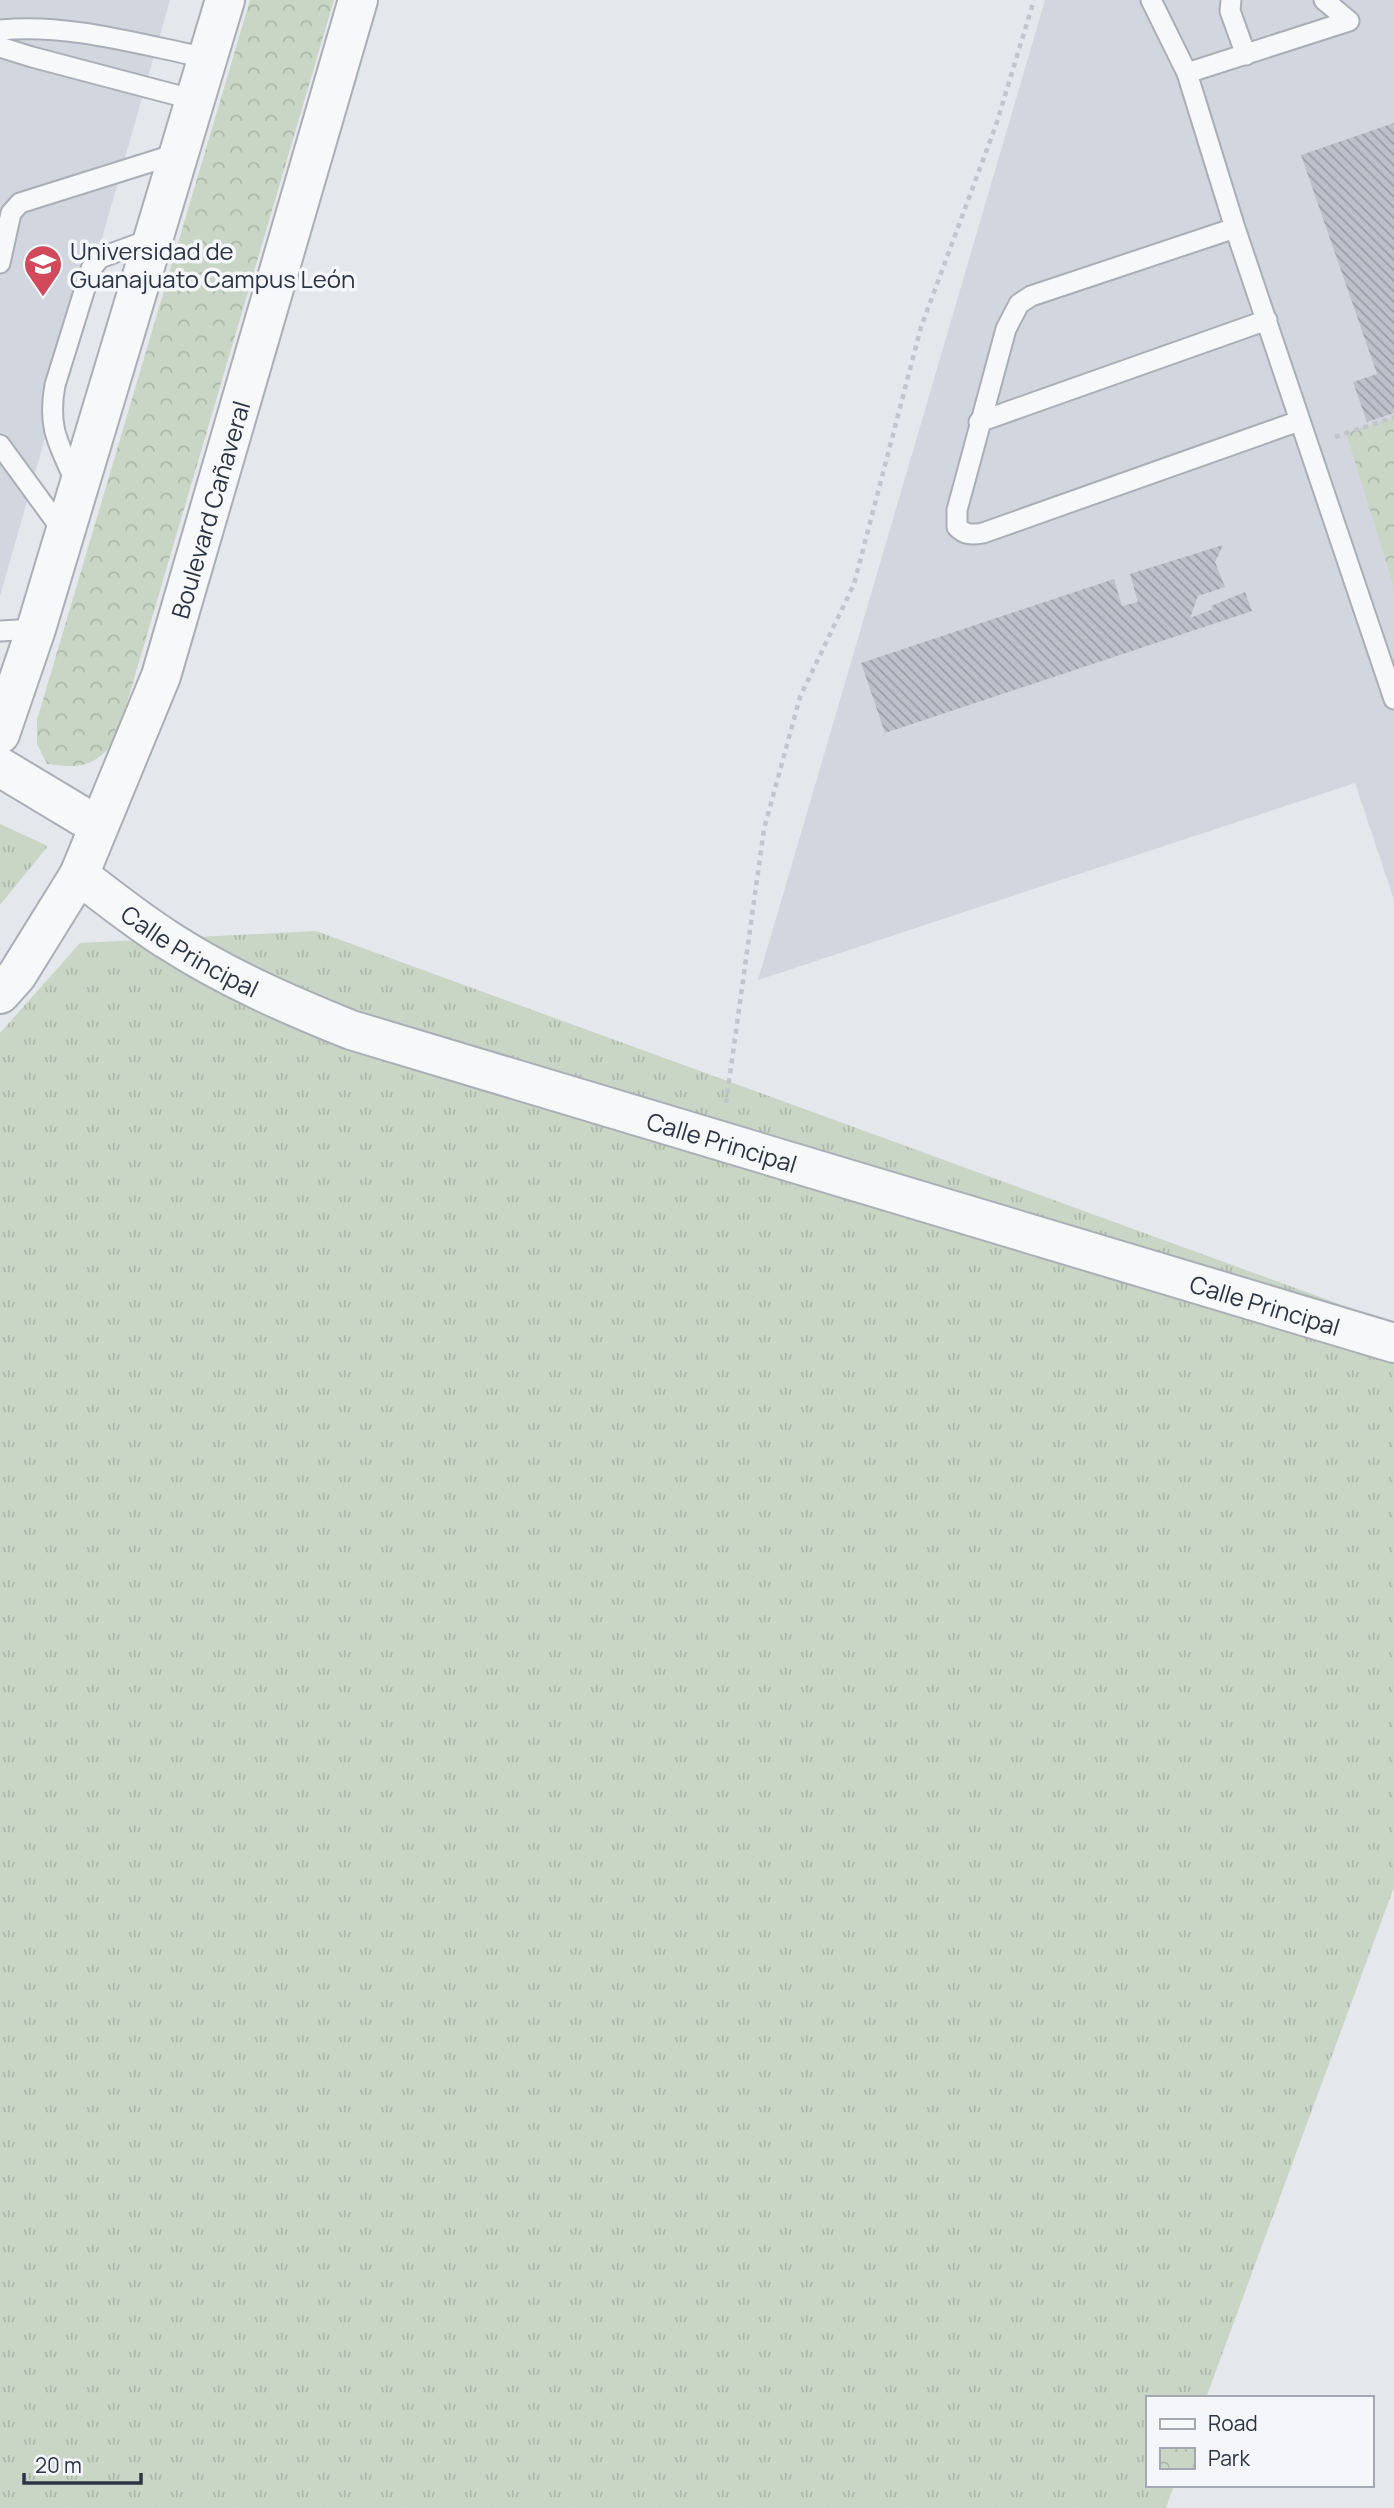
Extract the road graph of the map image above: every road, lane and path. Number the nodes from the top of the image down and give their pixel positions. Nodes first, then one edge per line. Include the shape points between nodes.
1 (225, 0) edge
2 (358, 0) edge
3 (1034, 0) edge
4 (1151, 0) edge
5 (1167, 0) edge
6 (1231, 0) edge
7 (1324, 0) edge
8 (1165, 29) junction
9 (0, 30) edge
10 (0, 47) edge
11 (1246, 55) junction
12 (208, 58) junction
13 (1187, 73) junction
14 (195, 100) junction
15 (179, 153) junction
16 (1235, 228) junction
17 (154, 238) junction
18 (0, 263) edge
19 (1267, 320) junction
20 (1394, 417) edge
21 (1299, 421) junction
22 (979, 422) junction
23 (0, 445) edge
24 (1309, 449) junction
25 (78, 489) junction
26 (65, 534) junction
27 (18, 630) edge
28 (1394, 699) edge
29 (4, 715) edge
30 (0, 767) edge
31 (98, 826) junction
32 (79, 875) junction
33 (0, 994) edge
34 (721, 1142) junction
35 (1394, 1343) edge

1 - 12 street
2 - 31 street, Boulevard Cañaveral via 160,676
3 - 34 path via 996,125 921,327 854,584 800,697 764,829
4 - 8 lane
5 - 8 lane
6 - 11 lane via 1230,11
7 - 11 lane via 1349,22
8 - 13 lane
9 - 12 lane via 79,34
10 - 14 lane
11 - 13 lane
12 - 14 street
13 - 16 lane
14 - 15 street
15 - 17 street
15 - 18 lane via 20,203 11,213
16 - 19 lane
16 - 22 lane via 1031,296 1019,304 1006,330
17 - 25 street
17 - 25 lane via 100,258 90,269 55,385 51,418
19 - 21 lane
19 - 22 lane
20 - 24 path
21 - 22 lane via 972,535 962,533 955,518
21 - 24 lane
23 - 26 lane
24 - 28 lane
25 - 26 street
26 - 27 street
27 - 29 street
30 - 31 street
31 - 32 street, Boulevard Cañaveral
32 - 33 street, Boulevard Cañaveral via 17,975
32 - 34 street, Calle Principal via 169,942 283,1003 364,1034
34 - 35 street, Calle Principal

